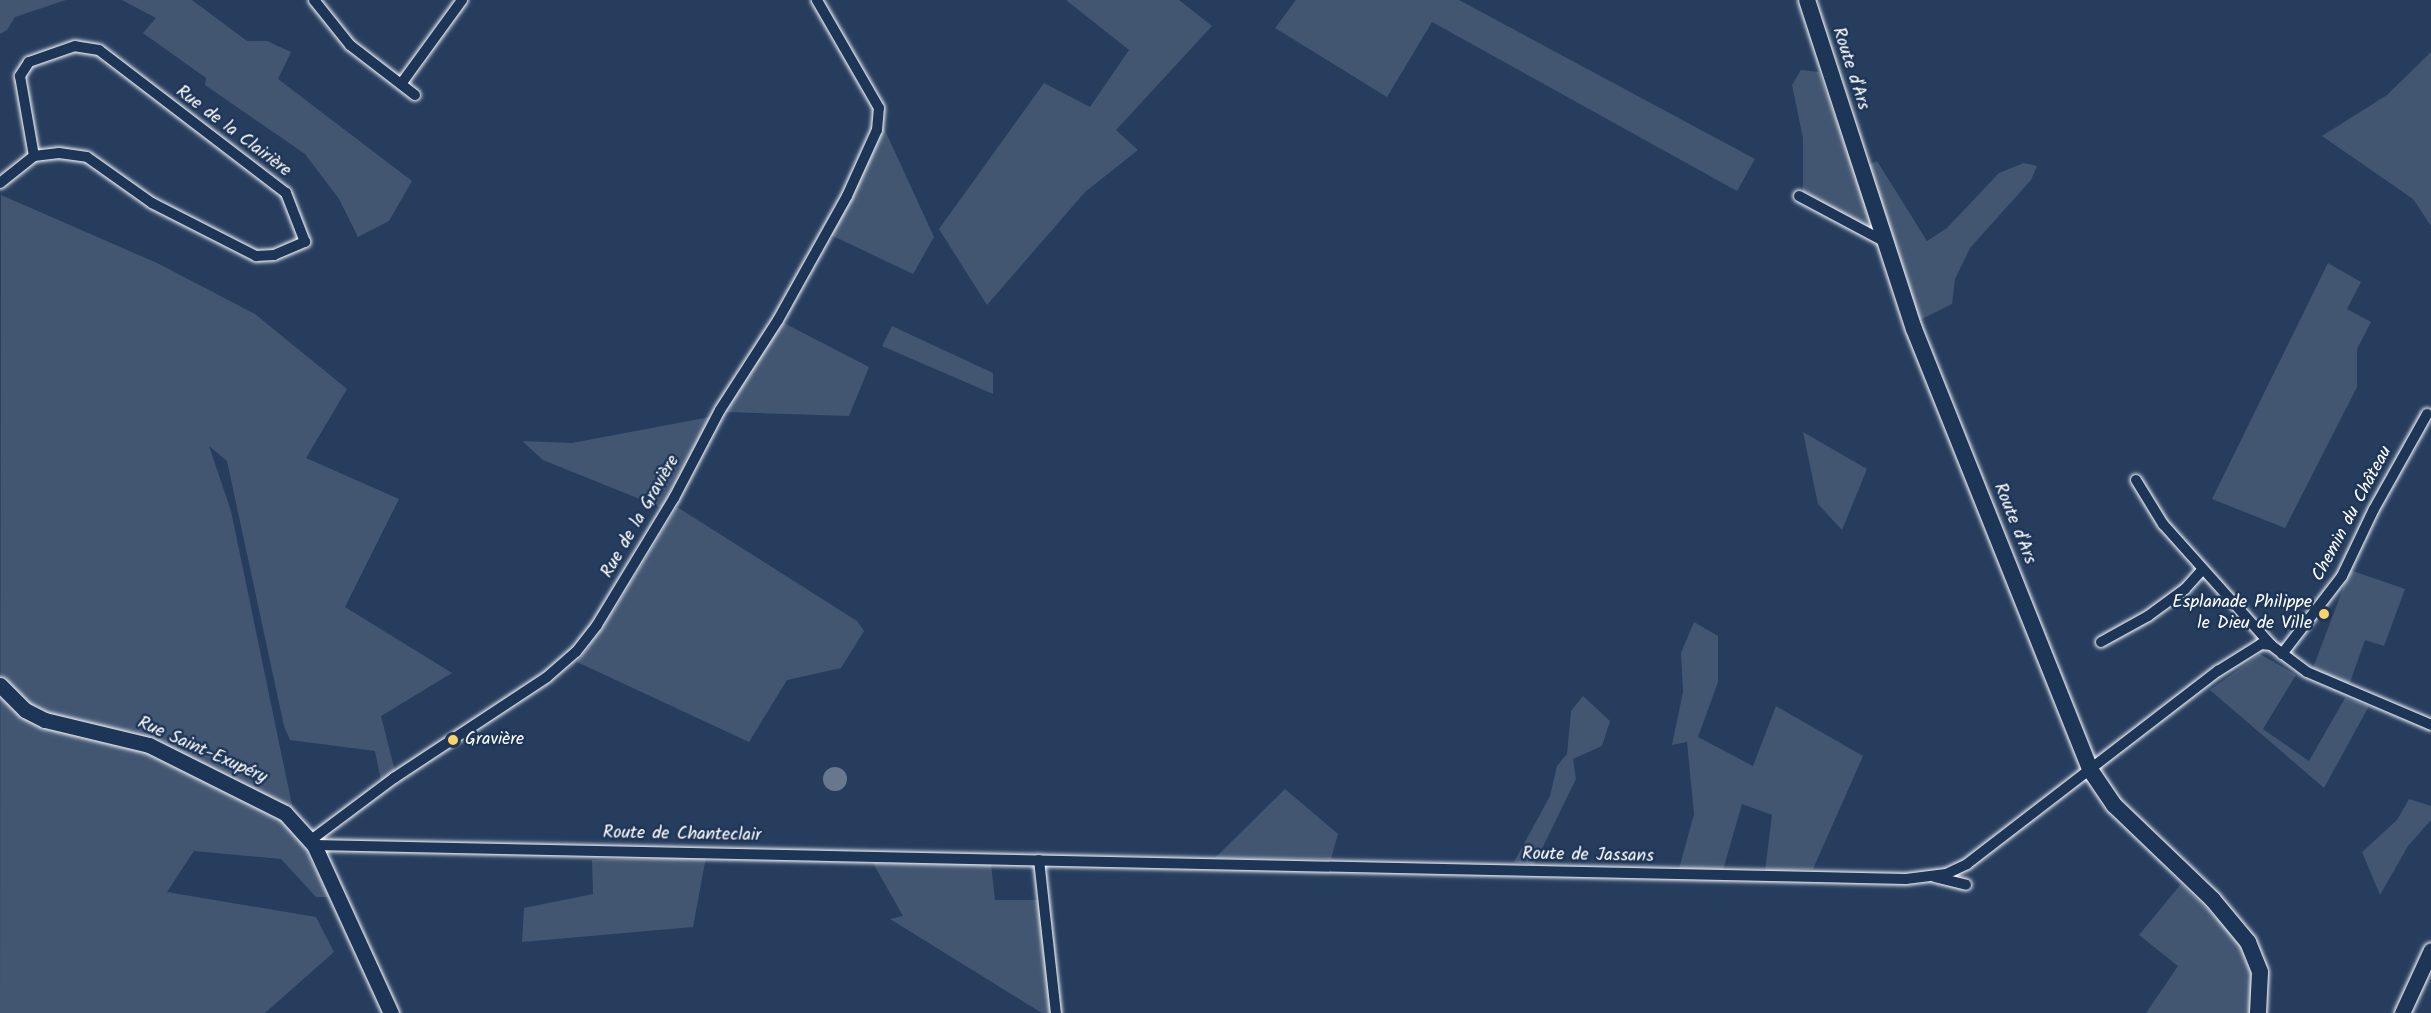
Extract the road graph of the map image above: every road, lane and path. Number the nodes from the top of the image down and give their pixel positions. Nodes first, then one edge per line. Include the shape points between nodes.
1 (314, 0) edge
2 (462, 0) edge
3 (817, 0) edge
4 (1807, 0) edge
5 (400, 84) junction
6 (415, 95) dead end
7 (33, 156) junction
8 (0, 183) edge
9 (1799, 196) dead end
10 (1885, 242) junction
11 (2427, 414) dead end
12 (2136, 480) dead end
13 (2202, 570) junction
14 (2101, 642) dead end
15 (2271, 645) junction
16 (2282, 654) junction
17 (0, 685) edge
18 (2431, 725) edge
19 (2091, 771) junction
20 (312, 842) junction
21 (1045, 860) junction
22 (1931, 876) junction
23 (1966, 885) dead end
24 (2431, 950) edge
25 (391, 1013) edge
26 (1056, 1013) edge
27 (2258, 1013) edge
28 (2402, 1013) edge

1 - 5 street via 350,45
2 - 5 street
3 - 20 street, Rue de la Gravière via 879,108 876,130 836,216 778,320 720,410 674,498 590,634 547,677 394,778
4 - 10 main road, Route d'Ars
5 - 6 street
7 - 7 street, Rue de la Clairière via 20,76 29,62 75,46 99,50 286,193 305,242 274,255 256,256 152,203 87,157 59,153
7 - 8 street
9 - 10 street
10 - 19 main road, Route d'Ars via 1914,329
11 - 16 street, Chemin du Château via 2342,576
12 - 13 street via 2163,524
13 - 14 street via 2185,589 2157,609
13 - 15 street
15 - 16 street
15 - 19 street, Route de Jassans via 2252,648 2218,671
16 - 18 street via 2307,672
17 - 20 street, Rue Saint-Exupéry via 25,710 45,720 135,740 268,802
19 - 22 street, Route de Jassans via 1967,864
19 - 27 main road, Route d'Ars via 2114,805 2226,913 2248,942 2260,972
20 - 21 street, Route de Chanteclair
20 - 25 street
21 - 22 street, Route de Jassans via 1906,879
21 - 26 street
22 - 23 street
24 - 28 street

